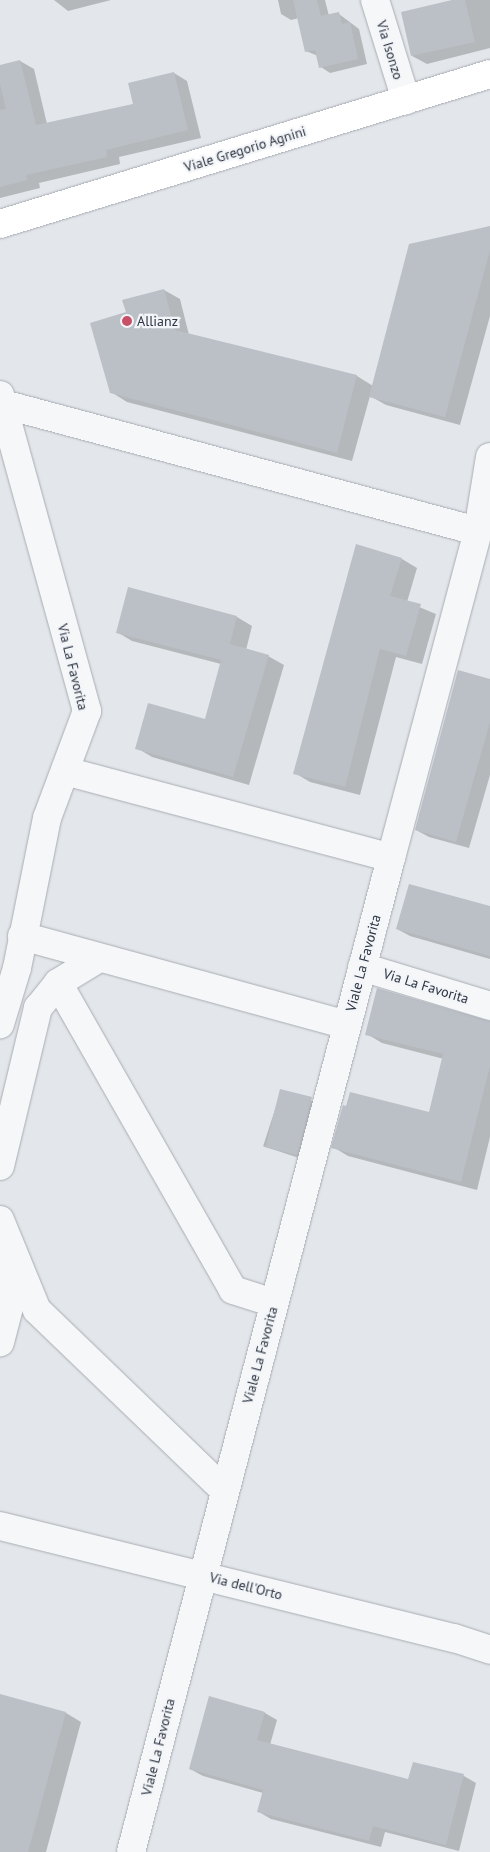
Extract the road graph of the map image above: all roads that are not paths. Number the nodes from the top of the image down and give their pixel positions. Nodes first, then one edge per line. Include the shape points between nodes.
1 (374, 0) edge
2 (490, 74) edge
3 (406, 100) junction
4 (0, 224) edge
5 (1, 400) edge
6 (490, 458) edge
7 (484, 534) edge
8 (65, 771) junction
9 (391, 858) junction
10 (22, 936) junction
11 (99, 958) junction
12 (362, 966) junction
13 (58, 984) junction
14 (490, 1006) edge
15 (0, 1024) edge
16 (347, 1025) junction
17 (0, 1166) edge
18 (0, 1220) edge
19 (0, 1266) edge
20 (274, 1303) junction
21 (0, 1342) edge
22 (224, 1490) junction
23 (0, 1526) edge
24 (203, 1576) junction
25 (490, 1650) edge
26 (131, 1852) edge

1 - 3 street, Via Isonzo
2 - 3 main road, Viale Gregorio Agnini
3 - 4 main road, Viale Gregorio Agnini
5 - 7 street
5 - 8 street, Via La Favorita via 87,711
6 - 7 street, Viale La Favorita via 484,492
7 - 9 street, Viale La Favorita
8 - 9 street
8 - 10 street, Via La Favorita via 47,818
9 - 12 street, Viale La Favorita
10 - 11 street
10 - 15 street, Via La Favorita via 17,968
11 - 13 street
11 - 16 street
12 - 14 street, Via La Favorita
12 - 16 street, Viale La Favorita
13 - 17 street via 38,1008
13 - 20 street via 233,1290
16 - 20 street, Viale La Favorita
18 - 22 street via 37,1310
19 - 21 street via 12,1296
20 - 22 street, Viale La Favorita
22 - 24 street, Viale La Favorita
23 - 24 street, Via dell'Orto
24 - 25 street, Via dell'Orto via 454,1638
24 - 26 street, Viale La Favorita

